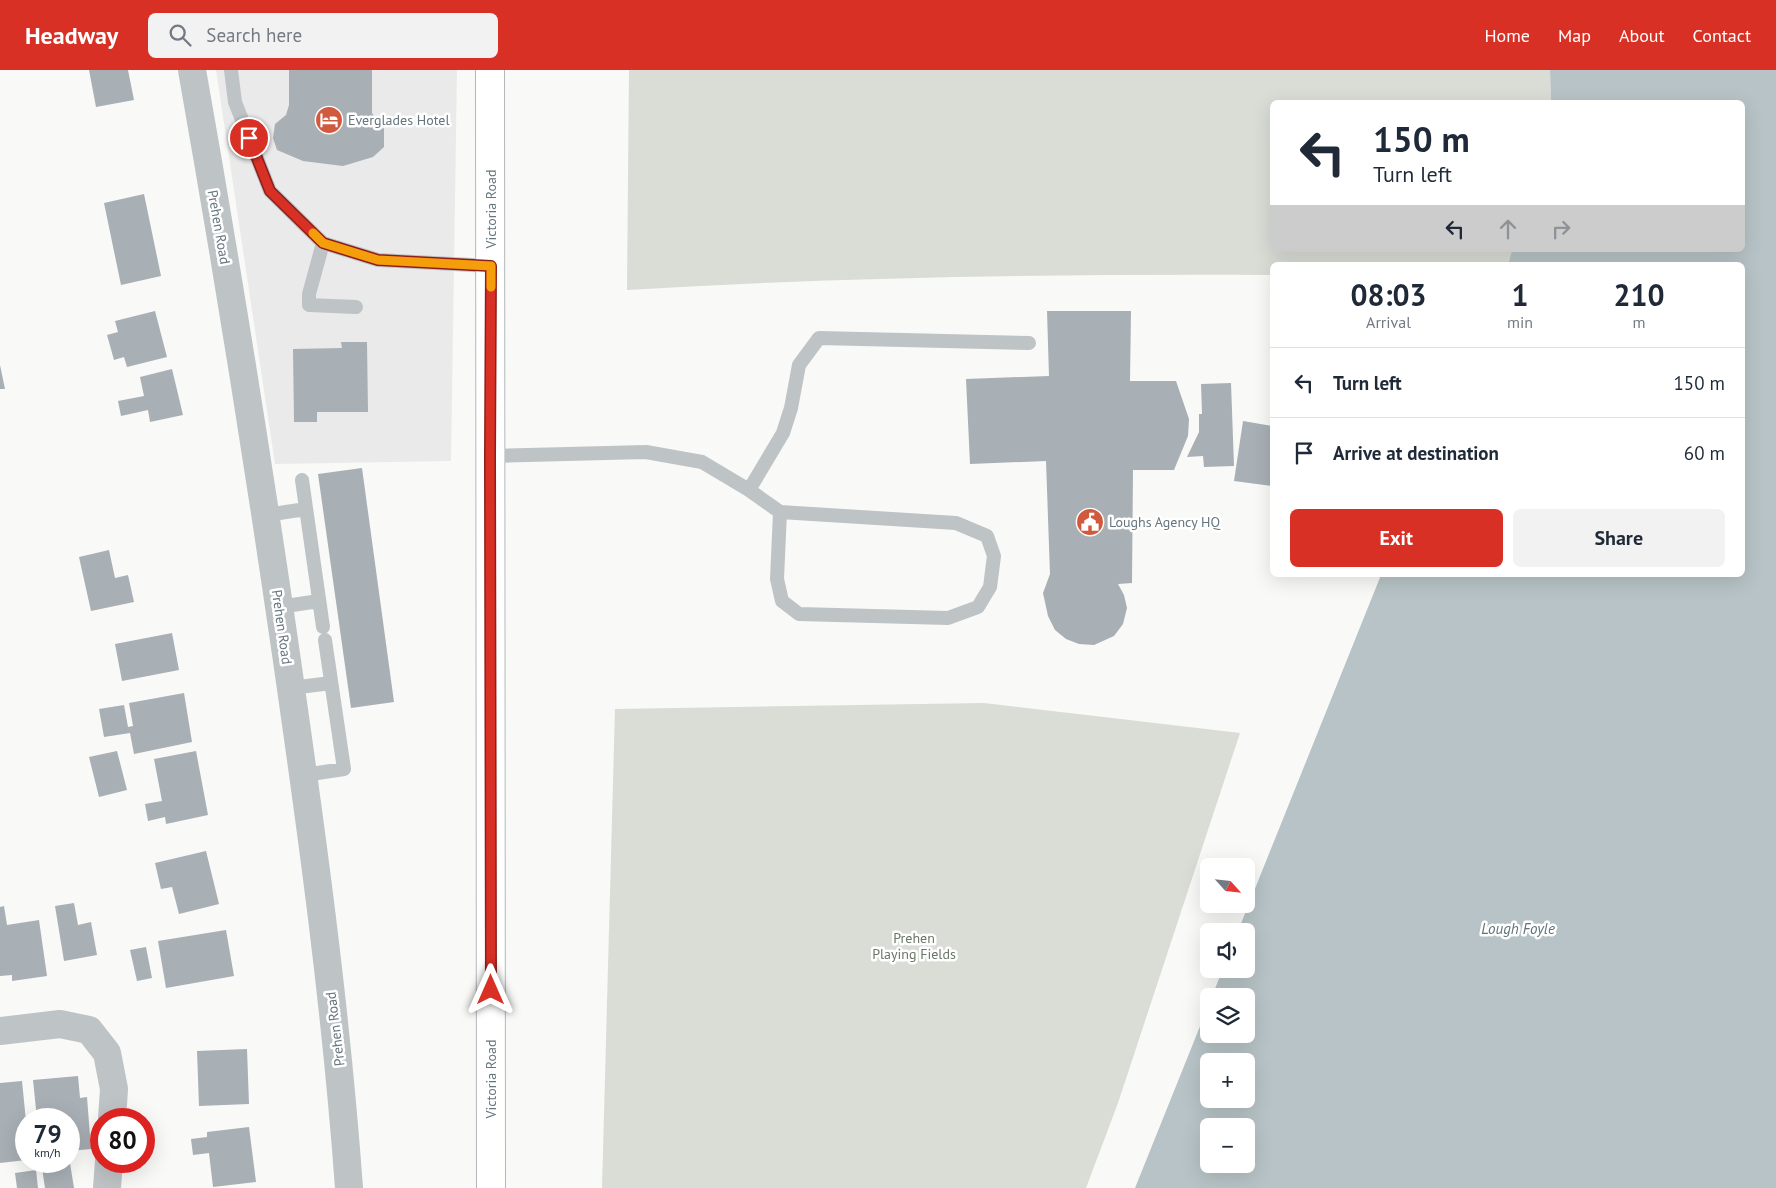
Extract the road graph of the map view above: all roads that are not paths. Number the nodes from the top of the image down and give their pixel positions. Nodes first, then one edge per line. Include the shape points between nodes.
1 (192, 70) edge
2 (231, 70) edge
3 (490, 70) edge
4 (323, 243) junction
5 (491, 266) junction
6 (356, 307) dead end
7 (1029, 343) dead end
8 (490, 456) junction
9 (302, 480) dead end
10 (749, 490) junction
11 (306, 509) junction
12 (780, 512) junction
13 (266, 515) junction
14 (319, 601) junction
15 (279, 607) junction
16 (331, 683) junction
17 (291, 688) junction
18 (304, 775) junction
19 (0, 1031) edge
20 (113, 1108) edge
21 (108, 1173) edge
22 (107, 1188) edge
23 (349, 1188) edge
24 (491, 1188) edge

1 - 13 street, Prehen Road
2 - 4 lane via 235,102 270,191
3 - 5 highway, Victoria Road
4 - 5 lane via 378,260
4 - 6 lane via 309,305
5 - 8 highway, Victoria Road
7 - 10 lane via 819,338 800,365 783,433
8 - 10 lane via 646,452 702,462
8 - 24 highway, Victoria Road
9 - 11 lane
10 - 12 lane
11 - 13 lane
11 - 14 lane
12 - 12 lane via 956,523 987,536 994,556 990,587 978,607 948,618 799,614 782,601 777,579
13 - 15 street, Prehen Road
14 - 15 lane
14 - 16 lane
15 - 17 street, Prehen Road
16 - 17 lane
16 - 18 lane via 344,769
17 - 18 street, Prehen Road
18 - 23 street, Prehen Road via 342,1091
19 - 20 street via 60,1024 89,1030 107,1053 114,1089
21 - 22 street

